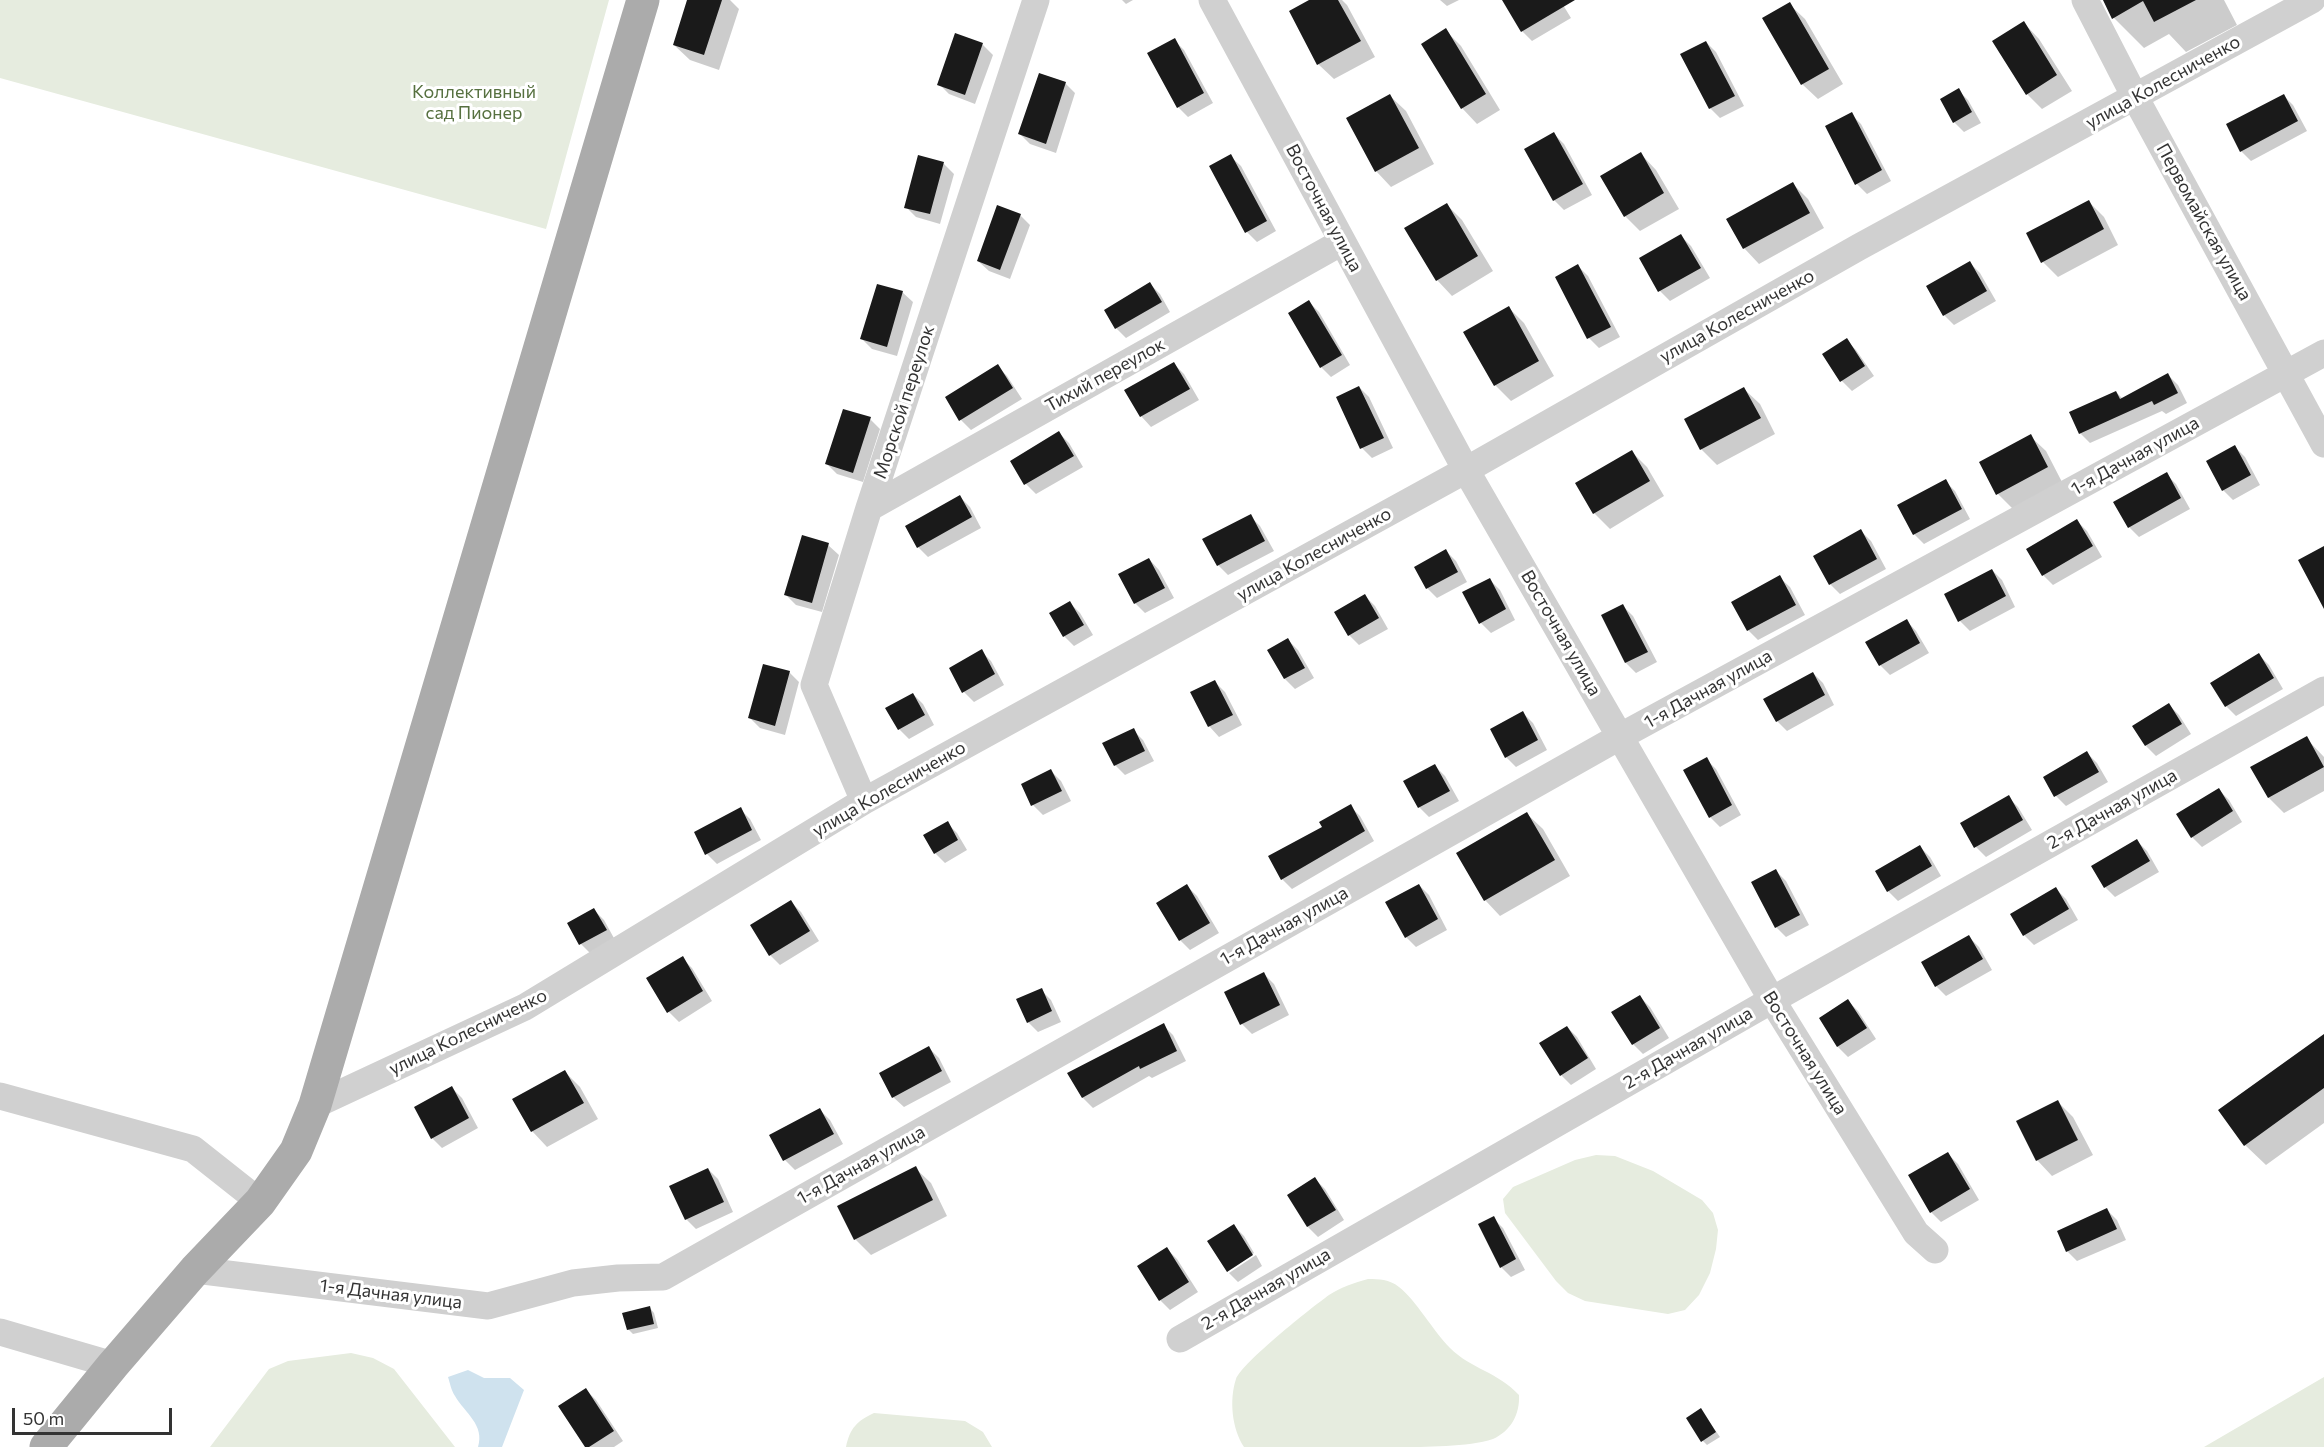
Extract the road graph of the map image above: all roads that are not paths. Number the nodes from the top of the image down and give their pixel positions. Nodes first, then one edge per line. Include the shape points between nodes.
1 (643, 0) edge
2 (1036, 0) edge
3 (1212, 0) edge
4 (2085, 0) edge
5 (2313, 0) edge
6 (2135, 97) junction
7 (1342, 242) junction
8 (2324, 353) edge
9 (2287, 373) junction
10 (2324, 444) edge
11 (1466, 470) junction
12 (869, 508) junction
13 (2324, 690) edge
14 (1621, 736) junction
15 (864, 801) junction
16 (1772, 1000) junction
17 (0, 1096) edge
18 (315, 1105) junction
19 (260, 1202) junction
20 (1935, 1250) dead end
21 (195, 1270) junction
22 (0, 1332) edge
23 (1180, 1339) dead end
24 (113, 1365) junction
25 (46, 1447) edge

1 - 18 main road
2 - 12 street, Морской переулок
3 - 7 street, Восточная улица
4 - 6 street, Первомайская улица
5 - 6 street, улица Колесниченко
6 - 9 street, Первомайская улица
6 - 11 street, улица Колесниченко via 1849,253
7 - 11 street, Восточная улица
7 - 12 street, Тихий переулок
8 - 9 street, 1-я Дачная улица
9 - 10 street, Первомайская улица
9 - 14 street, 1-я Дачная улица
11 - 14 street, Восточная улица
11 - 15 street, улица Колесниченко
12 - 15 street, Морской переулок via 814,684
13 - 16 street, 2-я Дачная улица
14 - 16 street, Восточная улица
14 - 21 street, 1-я Дачная улица via 663,1277 573,1283 488,1306
15 - 18 street, улица Колесниченко via 525,1007
16 - 20 street, Восточная улица via 1916,1233
16 - 23 street, 2-я Дачная улица
17 - 19 street via 193,1149
18 - 19 main road via 296,1151
19 - 21 main road
21 - 24 main road
22 - 24 street
24 - 25 main road

